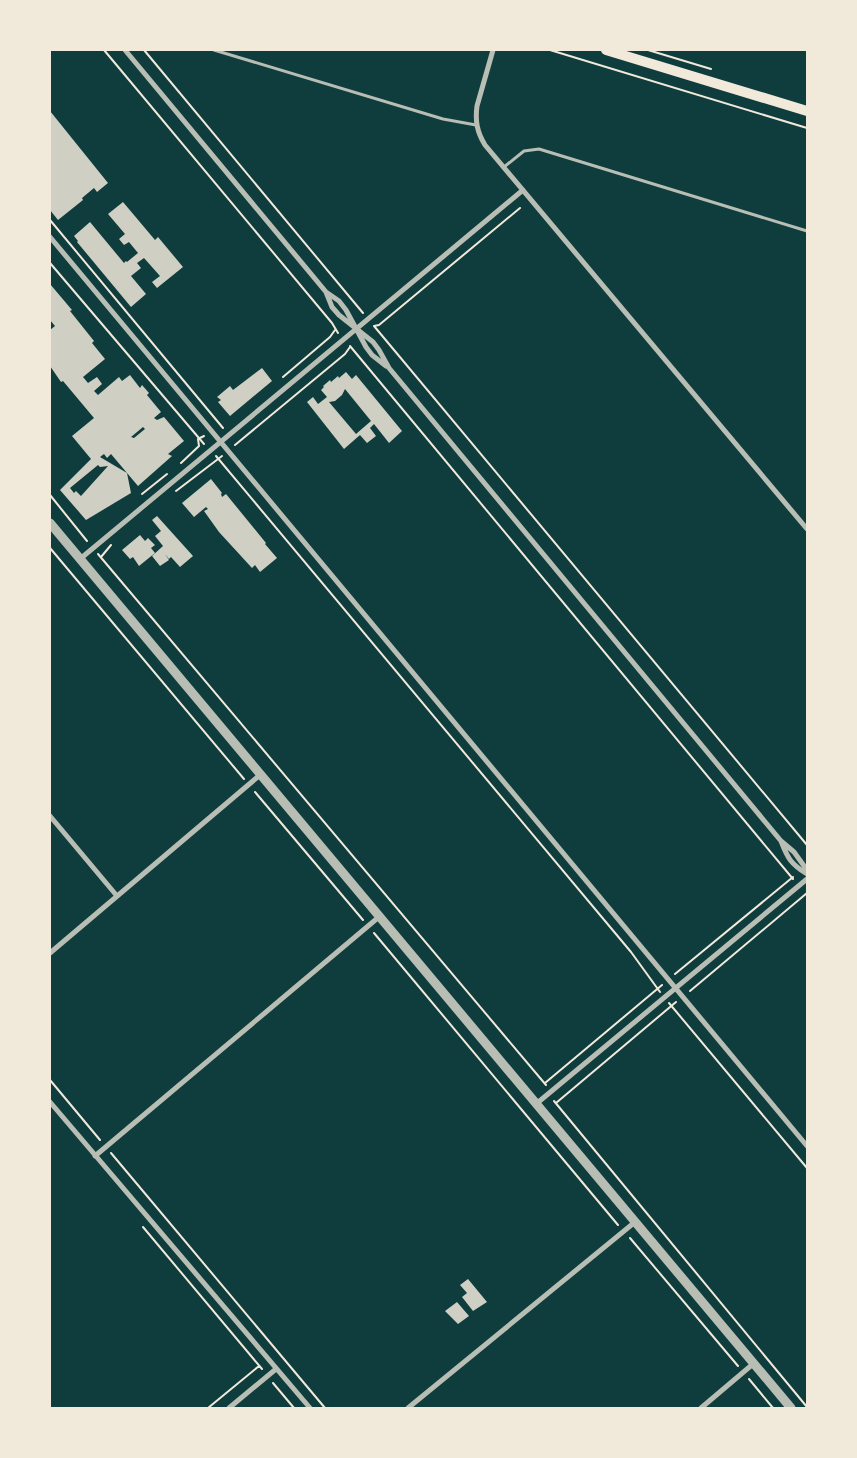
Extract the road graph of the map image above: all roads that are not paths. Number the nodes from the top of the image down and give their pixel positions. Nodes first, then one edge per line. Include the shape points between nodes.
1 (125, 50) edge
2 (214, 50) edge
3 (493, 50) edge
4 (606, 50) edge
5 (807, 111) edge
6 (476, 125) junction
7 (504, 167) junction
8 (523, 190) junction
9 (807, 230) edge
10 (50, 237) edge
11 (326, 292) junction
12 (356, 329) junction
13 (389, 368) junction
14 (220, 442) junction
15 (50, 523) edge
16 (807, 530) edge
17 (80, 559) junction
18 (260, 775) junction
19 (50, 816) edge
20 (781, 841) junction
21 (807, 870) edge
22 (807, 874) edge
23 (807, 879) edge
24 (117, 896) junction
25 (380, 916) junction
26 (50, 952) edge
27 (676, 989) junction
28 (50, 1102) edge
29 (536, 1104) junction
30 (807, 1146) edge
31 (95, 1156) junction
32 (635, 1222) junction
33 (754, 1364) junction
34 (276, 1368) junction
35 (229, 1408) edge
36 (310, 1408) edge
37 (408, 1408) edge
38 (701, 1408) edge
39 (791, 1408) edge

1 - 11 street
2 - 6 lane via 443,119
3 - 6 street via 477,106
4 - 5 main road
6 - 7 street via 485,145
7 - 8 street
7 - 9 lane via 524,151 540,149
8 - 12 street
8 - 16 street
10 - 14 street
11 - 12 street via 339,301
11 - 12 street via 332,307
12 - 13 street via 373,342
12 - 13 street via 366,348
12 - 14 street
13 - 20 street
14 - 17 street
14 - 27 street
15 - 17 street
17 - 18 street
18 - 24 street
18 - 25 street
19 - 24 street
20 - 21 street
20 - 22 street via 795,867
23 - 27 street
24 - 26 street
25 - 29 street
25 - 31 street
27 - 29 street
27 - 30 street
28 - 31 street
29 - 32 street
31 - 34 street
32 - 33 street
32 - 37 street
33 - 38 street
33 - 39 street
34 - 35 street
34 - 36 street

